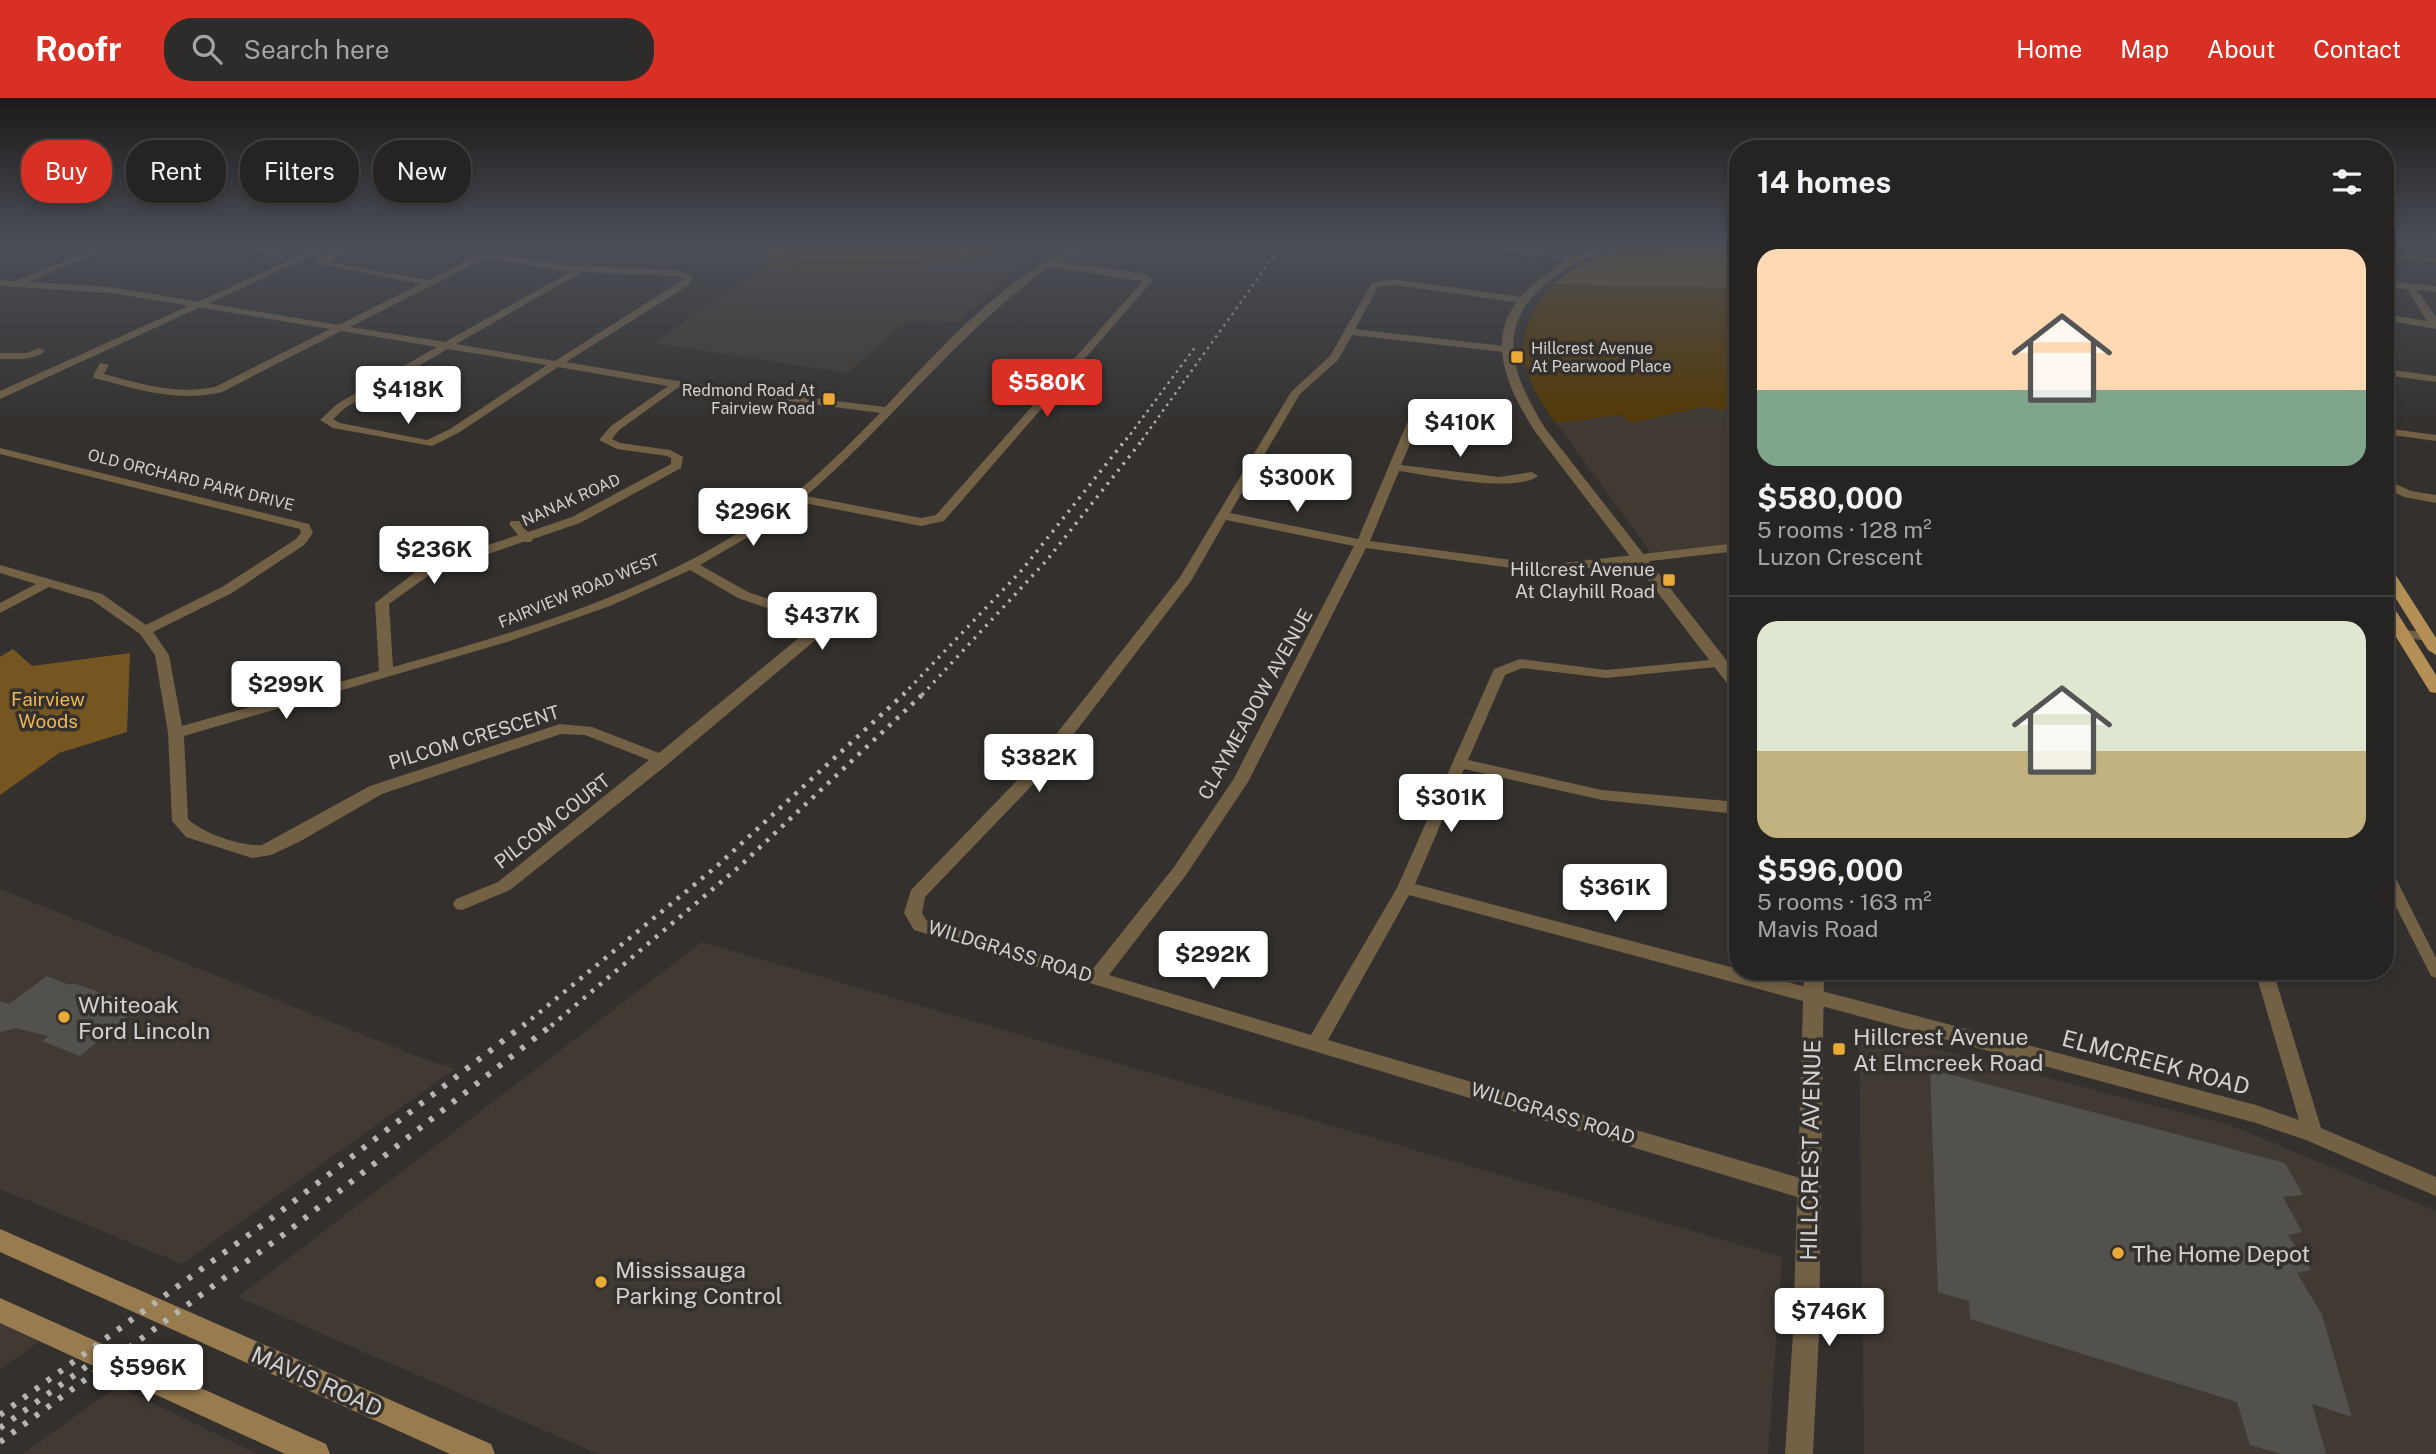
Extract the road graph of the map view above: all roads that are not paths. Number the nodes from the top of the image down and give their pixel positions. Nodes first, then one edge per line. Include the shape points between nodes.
1 (198, 305) edge
2 (208, 305) edge
3 (380, 305) edge
4 (517, 305) edge
5 (650, 305) edge
6 (996, 305) edge
7 (1126, 305) edge
8 (1363, 305) edge
9 (1519, 305) edge
10 (2423, 305) edge
11 (2394, 319) edge
12 (2434, 326) edge
13 (336, 328) junction
14 (1347, 331) junction
15 (446, 345) junction
16 (1504, 349) junction
17 (40, 351) dead end
18 (0, 356) edge
19 (556, 364) junction
20 (104, 365) dead end
21 (2394, 373) edge
22 (2436, 379) edge
23 (677, 384) junction
24 (0, 395) edge
25 (1445, 404) dead end
26 (888, 411) junction
27 (2394, 431) edge
28 (2436, 438) edge
29 (0, 451) edge
30 (1393, 467) junction
31 (1532, 476) dead end
32 (2394, 487) edge
33 (796, 498) junction
34 (2436, 499) edge
35 (1225, 516) junction
36 (515, 524) dead end
37 (527, 538) junction
38 (1362, 544) junction
39 (1729, 548) edge
40 (1639, 559) junction
41 (690, 565) junction
42 (0, 569) edge
43 (49, 582) junction
44 (2394, 583) edge
45 (0, 609) edge
46 (2394, 621) edge
47 (145, 631) junction
48 (2394, 633) edge
49 (2402, 634) junction
50 (2432, 644) edge
51 (1721, 663) junction
52 (386, 673) junction
53 (1729, 674) edge
54 (2436, 688) edge
55 (176, 733) junction
56 (663, 760) junction
57 (1459, 763) junction
58 (1729, 807) edge
59 (1405, 888) junction
60 (2394, 889) edge
61 (462, 904) dead end
62 (2436, 972) edge
63 (1729, 975) edge
64 (1097, 977) junction
65 (1747, 980) edge
66 (1814, 980) edge
67 (2267, 980) edge
68 (1814, 998) junction
69 (1317, 1042) junction
70 (2313, 1134) junction
71 (2436, 1187) edge
72 (1807, 1190) junction
73 (0, 1240) edge
74 (0, 1310) edge
75 (316, 1454) edge
76 (481, 1454) edge
77 (1799, 1454) edge

1 - 24 street
2 - 13 street
3 - 13 street
4 - 15 street
5 - 19 street
6 - 26 street, FAIRVIEW ROAD WEST
7 - 33 street via 940,517 921,522
8 - 14 street, WILDGRASS ROAD
9 - 16 street
10 - 12 street
11 - 12 street
13 - 15 street
13 - 20 street via 218,390 195,396 98,376
14 - 16 street
14 - 35 street, WILDGRASS ROAD via 1334,358 1296,392
15 - 19 street
15 - 19 street via 341,406 326,420 428,444 454,432
16 - 40 street via 1509,377 1524,409
17 - 18 street
19 - 23 street
21 - 22 street
23 - 26 street
23 - 37 street, NANAK ROAD via 605,440 617,446 670,453 677,457 677,466 576,520
25 - 30 street, CLAYMEADOW AVENUE via 1416,416
26 - 33 street, FAIRVIEW ROAD WEST
27 - 28 street
29 - 47 street, OLD ORCHARD PARK DRIVE via 305,527 307,534 300,542 227,590
30 - 31 street via 1499,481
30 - 38 street, CLAYMEADOW AVENUE
32 - 34 street
33 - 41 street, FAIRVIEW ROAD WEST
35 - 38 street
35 - 64 street, WILDGRASS ROAD via 1186,578 1065,734 914,902 915,918 926,928
36 - 37 street
37 - 52 street, NANAK ROAD via 427,570 389,596 382,603
38 - 40 street via 1532,567
38 - 64 street, CLAYMEADOW AVENUE via 1240,782 1186,863
39 - 40 street
40 - 51 street
41 - 52 street, FAIRVIEW ROAD WEST via 518,636
41 - 56 street via 743,595 804,615 819,627
42 - 43 street
43 - 45 street
43 - 47 street via 97,597
44 - 50 main road
46 - 49 main road
47 - 55 street via 162,655
48 - 49 street
49 - 50 street
49 - 54 main road
51 - 53 street
51 - 57 street via 1606,674 1520,663 1504,667
52 - 55 street, FAIRVIEW ROAD WEST
55 - 56 street, PILCOM CRESCENT via 180,821 192,833 251,852 277,847 376,790 561,729 587,730
56 - 61 street, PILCOM COURT via 504,886
57 - 58 street via 1602,795
57 - 59 street
59 - 63 street, ELMCREEK ROAD
59 - 69 street
60 - 62 street
64 - 69 street, WILDGRASS ROAD
65 - 68 street, ELMCREEK ROAD
66 - 68 street, HILLCREST AVENUE
67 - 70 street
68 - 70 street, ELMCREEK ROAD via 2256,1114
68 - 72 street, HILLCREST AVENUE
69 - 72 street, WILDGRASS ROAD
70 - 71 street, ELMCREEK ROAD
72 - 77 street, HILLCREST AVENUE
73 - 76 main road, MAVIS ROAD
74 - 75 main road

